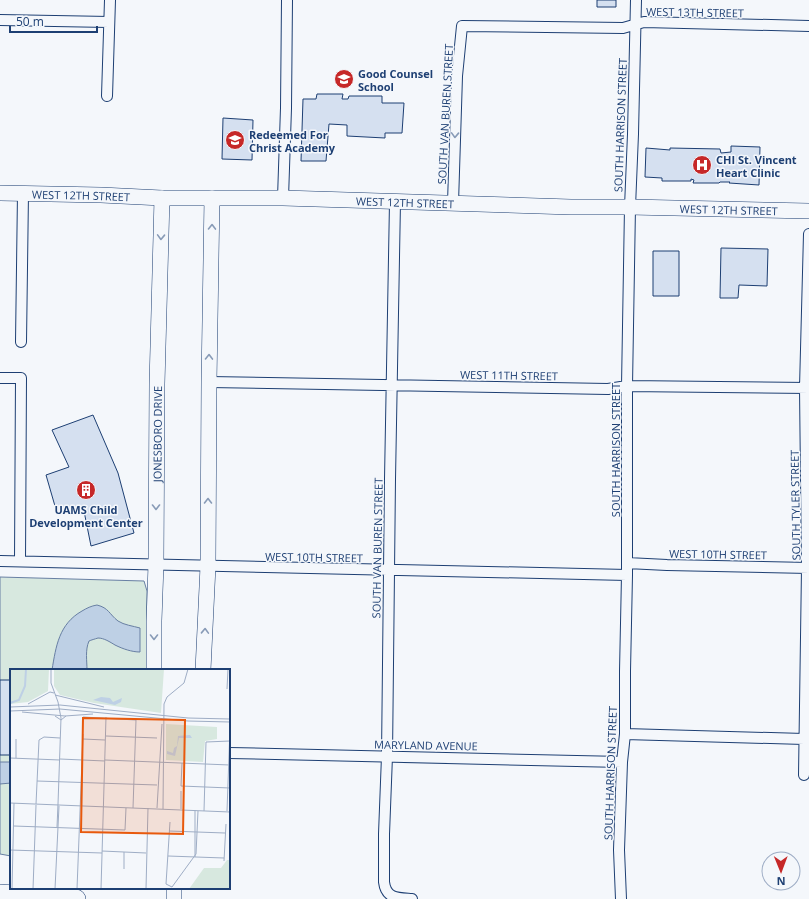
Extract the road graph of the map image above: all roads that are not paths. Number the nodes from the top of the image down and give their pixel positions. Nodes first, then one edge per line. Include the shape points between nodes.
1 (110, 0) edge
2 (288, 0) edge
3 (636, 0) edge
4 (0, 20) edge
5 (109, 22) junction
6 (635, 25) junction
7 (462, 26) joint
8 (809, 26) edge
9 (107, 96) dead end
10 (0, 193) edge
11 (24, 193) junction
12 (162, 198) junction
13 (212, 198) junction
14 (283, 198) junction
15 (396, 202) junction
16 (453, 203) junction
17 (630, 207) junction
18 (809, 211) edge
19 (809, 234) edge
20 (21, 342) dead end
21 (0, 378) edge
22 (209, 382) junction
23 (391, 385) junction
24 (627, 386) junction
25 (807, 388) edge
26 (0, 561) edge
27 (20, 561) junction
28 (627, 563) junction
29 (156, 564) junction
30 (208, 566) junction
31 (808, 568) edge
32 (388, 570) junction
33 (627, 575) junction
34 (154, 669) edge
35 (203, 669) edge
36 (625, 734) junction
37 (804, 738) junction
38 (230, 752) edge
39 (386, 756) junction
40 (622, 762) junction
41 (804, 775) dead end
42 (0, 894) edge
43 (76, 899) edge
44 (412, 899) edge
45 (621, 899) edge

1 - 5 street
2 - 14 street
3 - 6 street, SOUTH HARRISON STREET
4 - 5 street
5 - 9 street
6 - 7 street, WEST 13TH STREET via 623,28
6 - 8 street, WEST 13TH STREET via 644,22
6 - 17 street, SOUTH HARRISON STREET
7 -> 16 street, SOUTH VAN BUREN STREET via 457,76
10 - 11 street, WEST 12TH STREET
11 - 12 street, WEST 12TH STREET
11 - 20 street
12 - 13 street, WEST 12TH STREET
12 -> 29 street, JONESBORO DRIVE
13 - 14 street, WEST 12TH STREET
22 -> 13 street
14 - 15 street, WEST 12TH STREET
15 - 16 street, WEST 12TH STREET
15 - 23 street, SOUTH VAN BUREN STREET
16 - 17 street, WEST 12TH STREET
17 - 18 street, WEST 12TH STREET
17 - 24 street, SOUTH HARRISON STREET
19 - 25 street, SOUTH TYLER STREET
21 - 27 street via 21,378
22 - 23 street, WEST 11TH STREET
30 -> 22 street
23 - 24 street, WEST 11TH STREET via 608,389
23 - 32 street, SOUTH VAN BUREN STREET
24 - 25 street, WEST 11TH STREET
24 - 28 street, SOUTH HARRISON STREET
25 - 31 street, SOUTH TYLER STREET
26 - 27 street, WEST 10TH STREET
27 - 29 street, WEST 10TH STREET
28 - 31 street, WEST 10TH STREET
28 - 33 street, SOUTH HARRISON STREET
29 - 30 street, WEST 10TH STREET
29 -> 34 street, JONESBORO DRIVE
30 - 32 street, WEST 10TH STREET
35 -> 30 street
31 - 37 street, SOUTH TYLER STREET
32 - 33 street, WEST 10TH STREET
32 - 39 street, SOUTH VAN BUREN STREET
33 - 36 street, SOUTH HARRISON STREET
36 - 37 street
36 - 40 street, SOUTH HARRISON STREET
37 - 41 street, SOUTH TYLER STREET
38 - 39 street, MARYLAND AVENUE
39 - 40 street, MARYLAND AVENUE
39 - 44 street, SOUTH VAN BUREN STREET via 384,887 392,897
40 - 45 street, SOUTH HARRISON STREET via 619,850
42 - 43 highway

